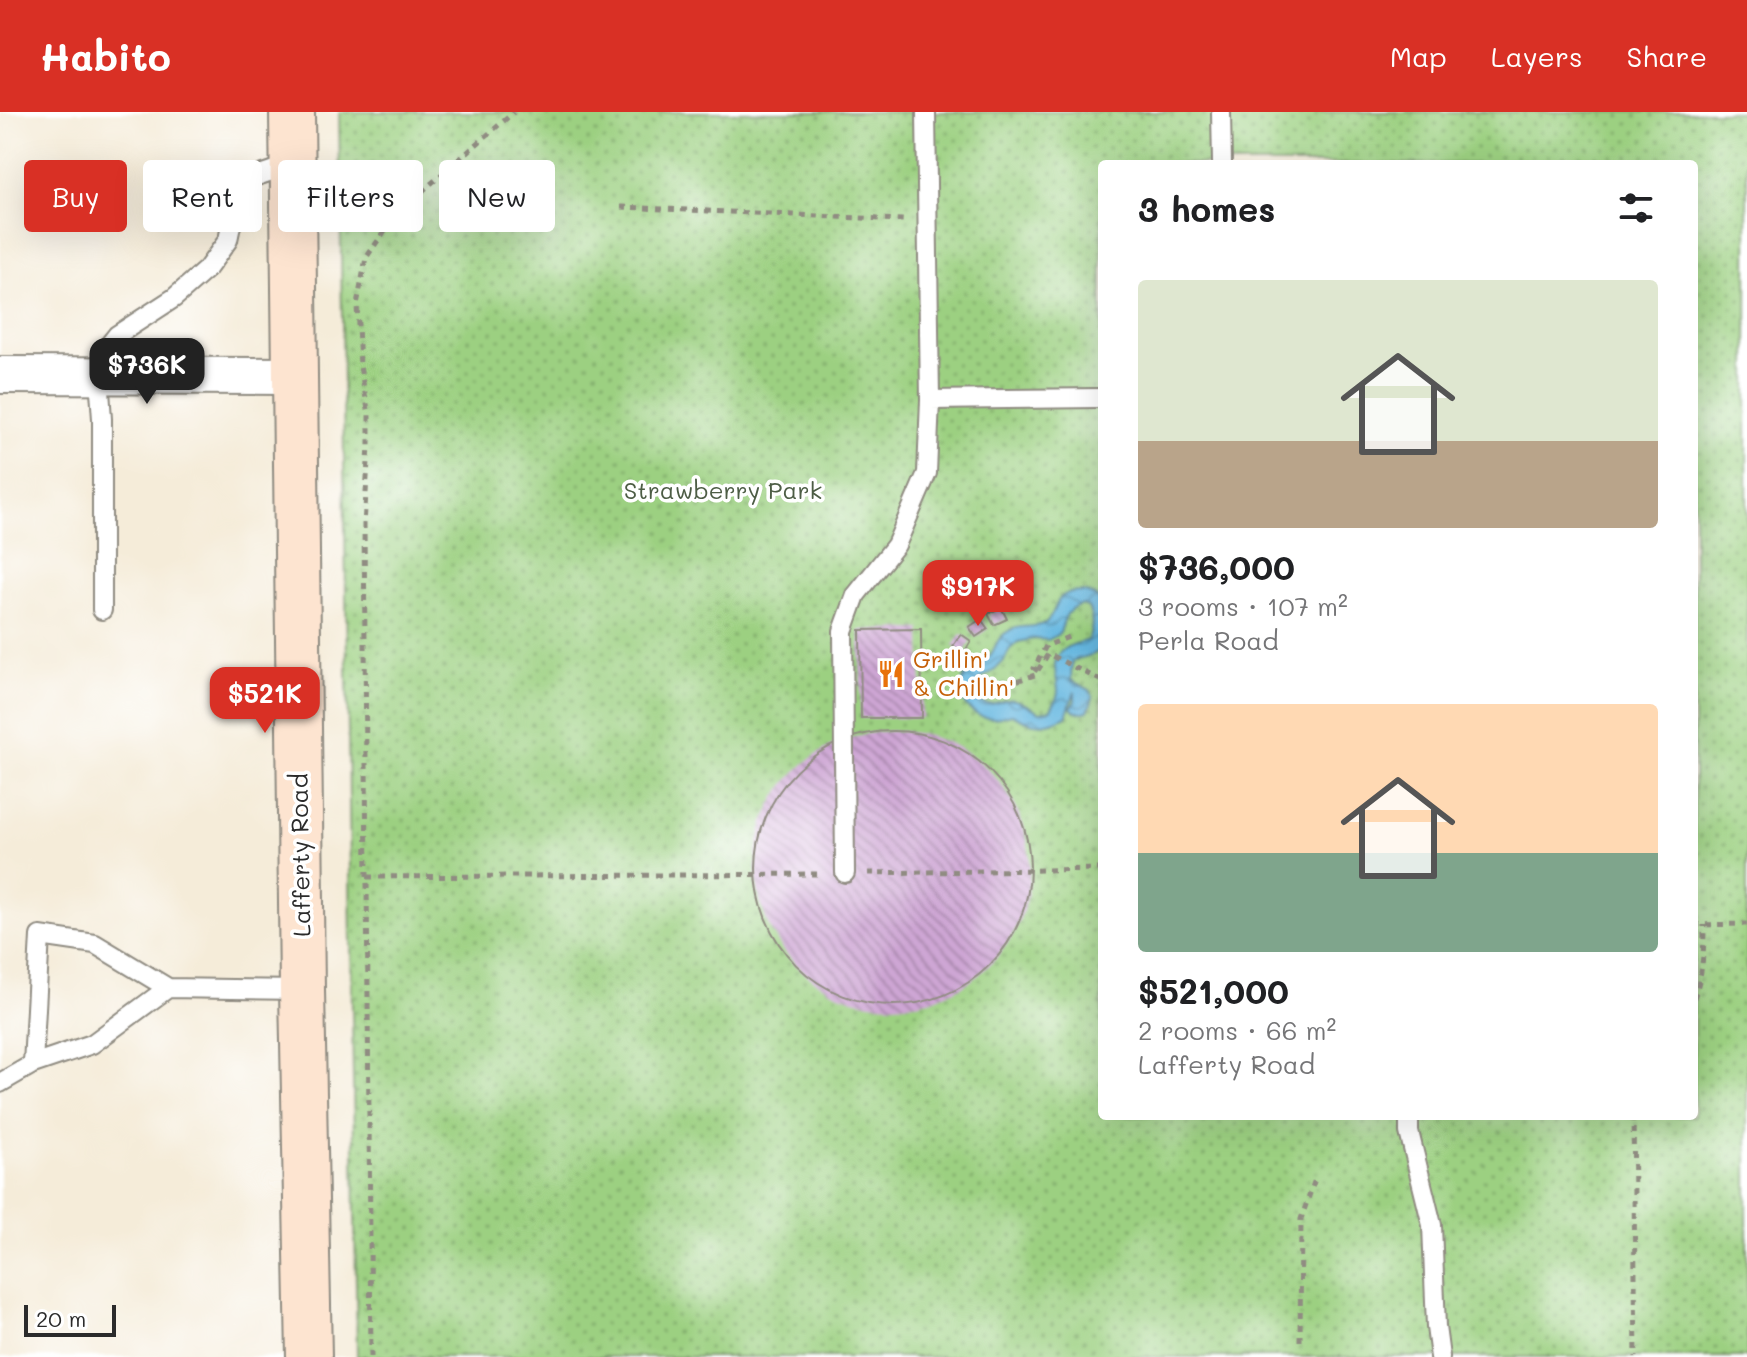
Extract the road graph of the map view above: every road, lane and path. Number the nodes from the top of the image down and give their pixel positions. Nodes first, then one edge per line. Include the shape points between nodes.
1 (292, 112) edge
2 (514, 112) edge
3 (926, 112) edge
4 (1221, 112) edge
5 (292, 160) edge
6 (1222, 160) edge
7 (278, 169) edge
8 (621, 207) dead end
9 (928, 221) junction
10 (293, 232) edge
11 (0, 375) edge
12 (99, 376) junction
13 (295, 376) junction
14 (1098, 398) edge
15 (930, 400) junction
16 (102, 610) dead end
17 (1071, 636) dead end
18 (1039, 669) junction
19 (1098, 679) edge
20 (1006, 684) dead end
21 (1098, 869) edge
22 (845, 873) junction
23 (367, 877) junction
24 (1747, 924) edge
25 (1698, 925) edge
26 (1704, 925) junction
27 (1698, 987) edge
28 (168, 988) junction
29 (302, 990) junction
30 (33, 1064) junction
31 (0, 1083) edge
32 (1409, 1120) edge
33 (1633, 1120) edge
34 (1315, 1179) dead end
35 (1300, 1341) dead end
36 (309, 1357) edge
37 (371, 1357) edge
38 (1440, 1357) edge
39 (1636, 1357) edge

1 - 5 street, Lafferty Road
2 - 23 path via 397,213 366,258 357,305 369,415 364,525
3 - 9 lane
4 - 6 lane
7 - 12 lane via 245,183 228,240 207,269 117,335 105,350
8 - 9 path
9 - 15 lane
10 - 13 street, Lafferty Road
11 - 12 street
12 - 13 street
12 - 16 lane
13 - 29 street, Lafferty Road
14 - 15 lane
15 - 22 lane via 927,473 896,545 856,595 843,631
17 - 18 path via 1046,646 1034,668
18 - 19 path via 1048,654
18 - 20 path
21 - 22 path
22 - 23 path
23 - 37 path
24 - 26 path
25 - 26 path
26 - 27 path
28 - 29 lane
28 - 30 lane via 92,1044
28 - 30 lane via 95,944 40,936
29 - 36 street, Lafferty Road
30 - 31 lane
32 - 38 lane via 1432,1225
33 - 39 path
34 - 35 path via 1301,1219

